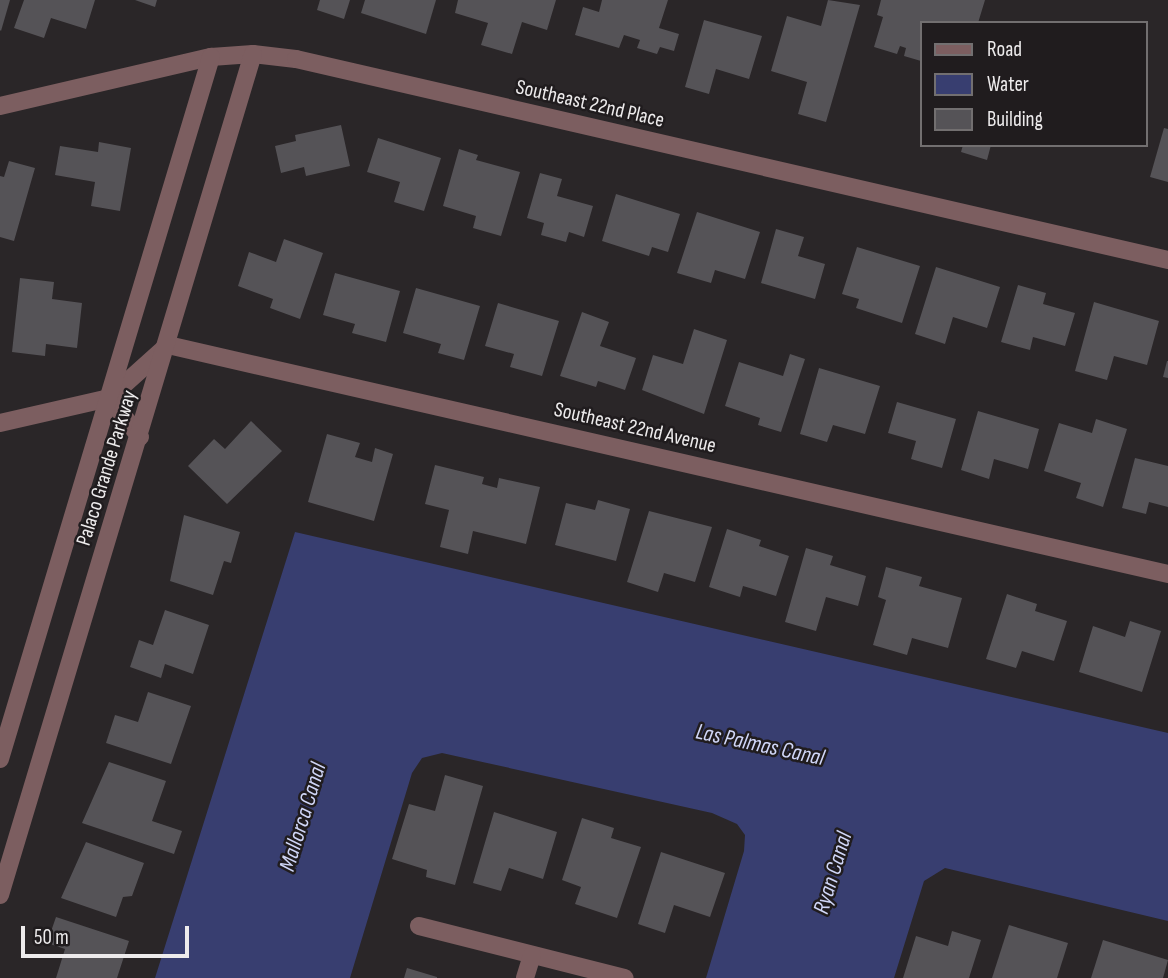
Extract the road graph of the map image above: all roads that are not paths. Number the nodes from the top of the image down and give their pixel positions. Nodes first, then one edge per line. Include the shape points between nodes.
1 (253, 54) junction
2 (211, 57) junction
3 (0, 106) edge
4 (1168, 260) edge
5 (168, 345) junction
6 (109, 398) junction
7 (0, 423) edge
8 (140, 437) junction
9 (1168, 574) edge
10 (0, 759) edge
11 (0, 895) edge
12 (419, 926) dead end
13 (532, 955) junction
14 (525, 978) edge
15 (625, 978) edge

1 - 2 street, Southeast 22nd Place
1 - 4 street, Southeast 22nd Place via 310,62
1 - 5 street, Palaco Grande Parkway
2 - 3 street, Southeast 22nd Place
2 - 6 street, Palaco Grande Parkway
5 - 6 street
5 - 8 street, Palaco Grande Parkway
5 - 9 street, Southeast 22nd Avenue
6 - 7 street
6 - 8 street
6 - 10 street, Palaco Grande Parkway
8 - 11 street, Palaco Grande Parkway
12 - 13 street
13 - 14 street
13 - 15 street

